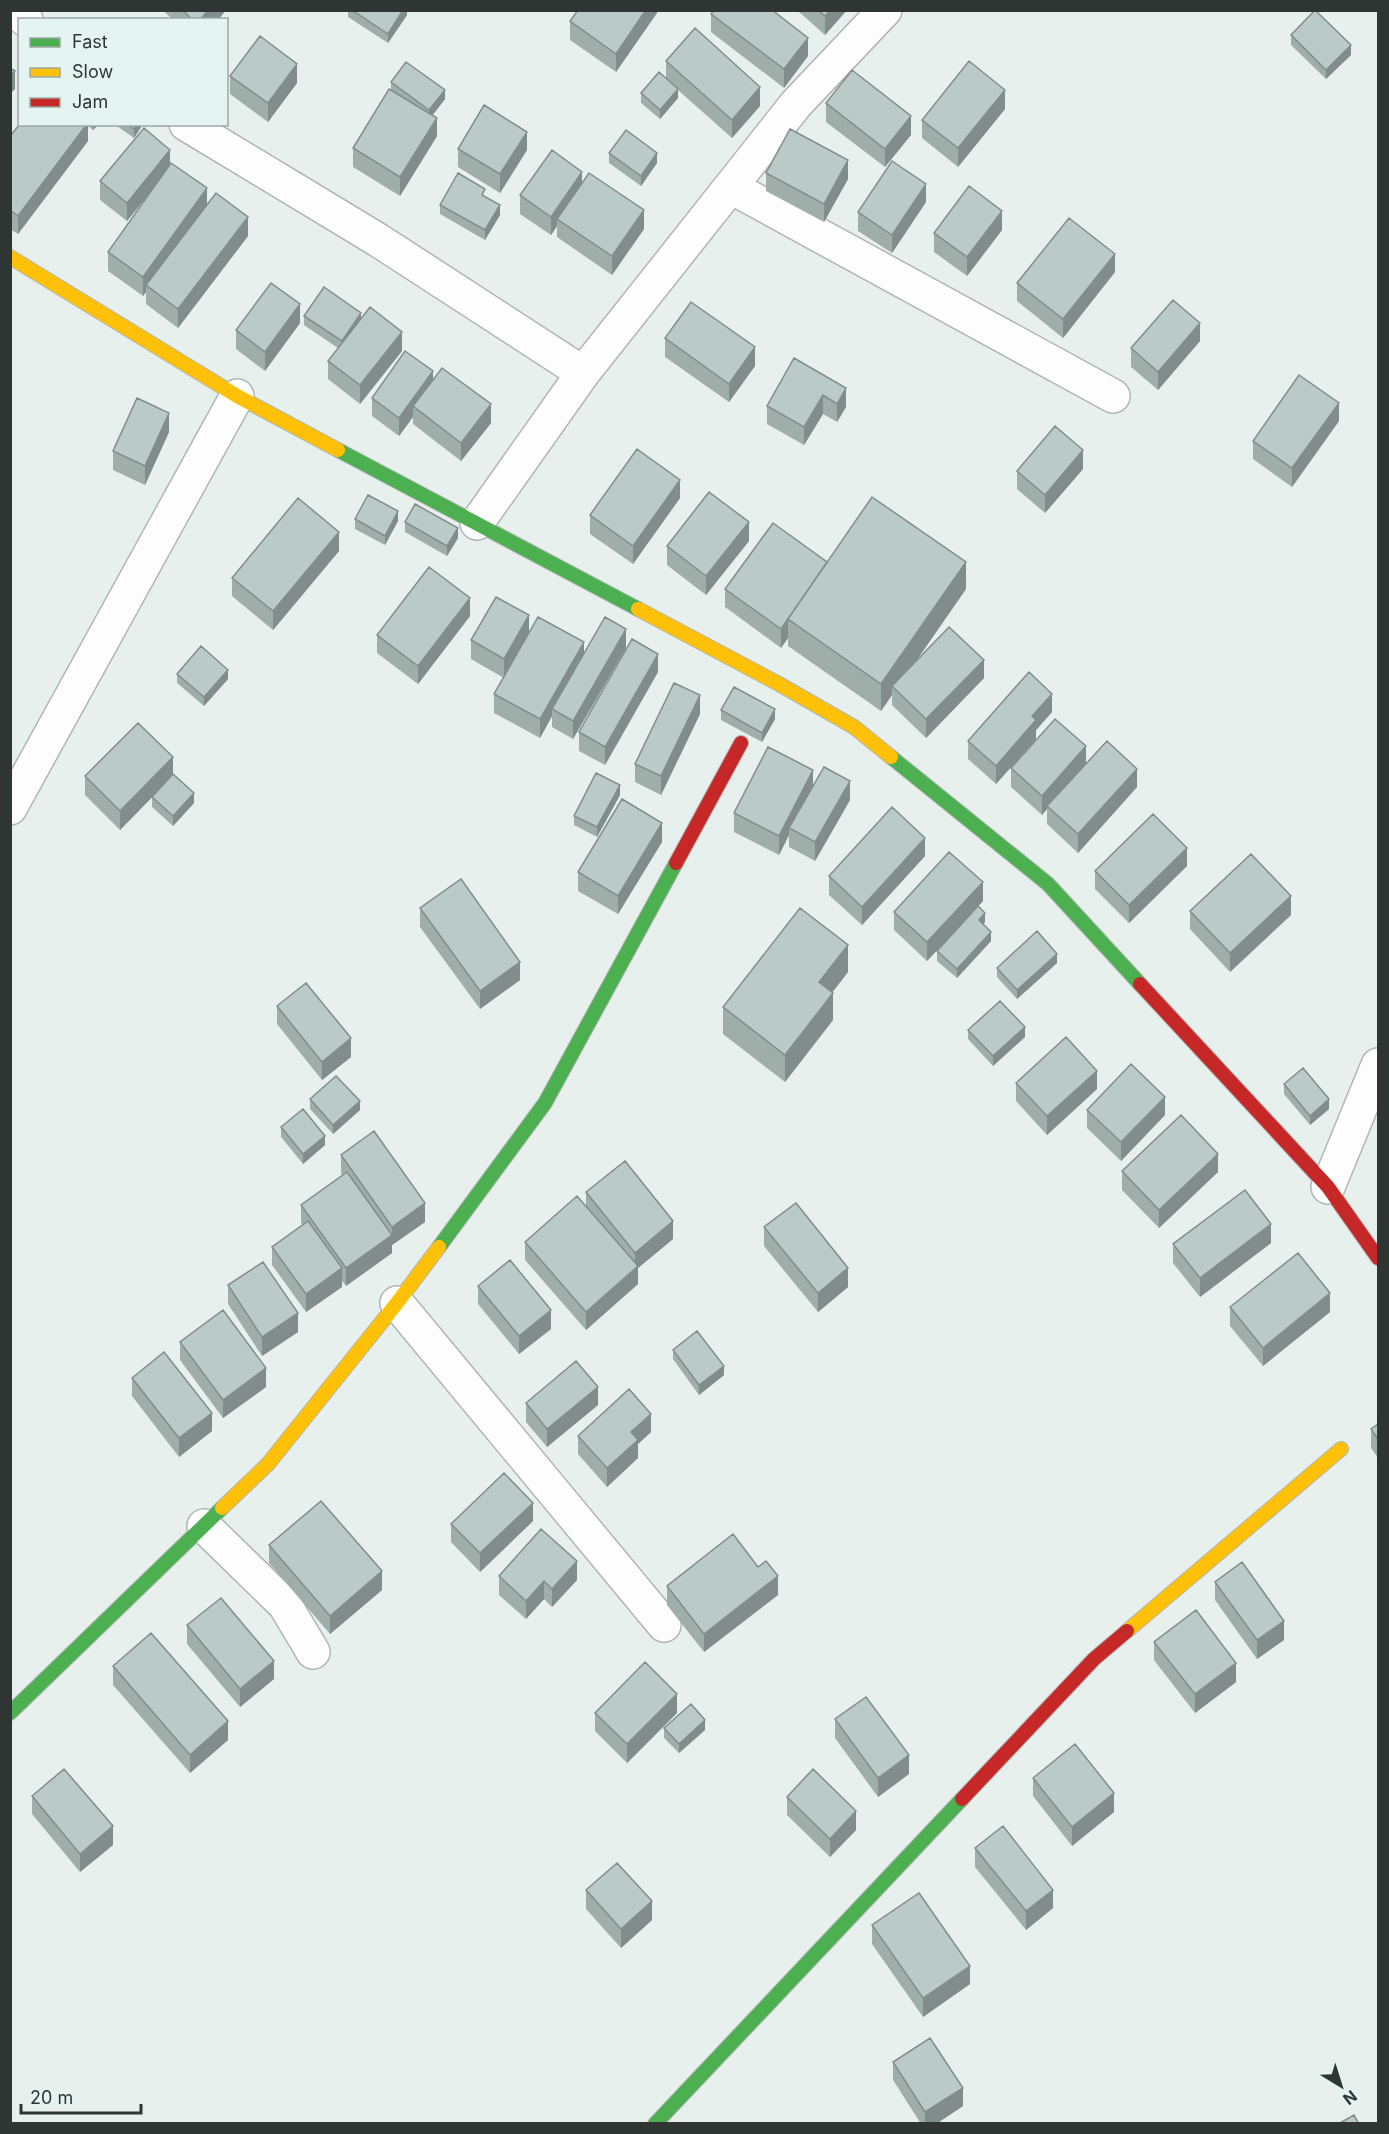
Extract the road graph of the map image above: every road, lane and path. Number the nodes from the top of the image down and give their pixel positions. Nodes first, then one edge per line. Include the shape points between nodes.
1 (885, 10) edge
2 (189, 126) edge
3 (731, 187) junction
4 (10, 257) edge
5 (583, 373) junction
6 (237, 396) junction
7 (1113, 396) dead end
8 (477, 523) junction
9 (741, 743) dead end
10 (10, 808) edge
11 (1378, 1065) edge
12 (1328, 1187) junction
13 (1378, 1258) edge
14 (397, 1304) junction
15 (1341, 1449) dead end
16 (204, 1526) junction
17 (664, 1625) dead end
18 (313, 1652) dead end
19 (10, 1713) edge
20 (655, 2124) edge

1 - 3 street via 796,104
2 - 5 street via 378,240
3 - 5 street
3 - 7 street
4 - 6 street
5 - 8 street
6 - 8 street
6 - 10 street
8 - 12 street via 854,727 1048,884
9 - 14 street via 545,1103
11 - 12 street
12 - 13 street
14 - 16 street via 268,1464
14 - 17 street
15 - 20 street via 1094,1659
16 - 18 street via 285,1605
16 - 19 street

